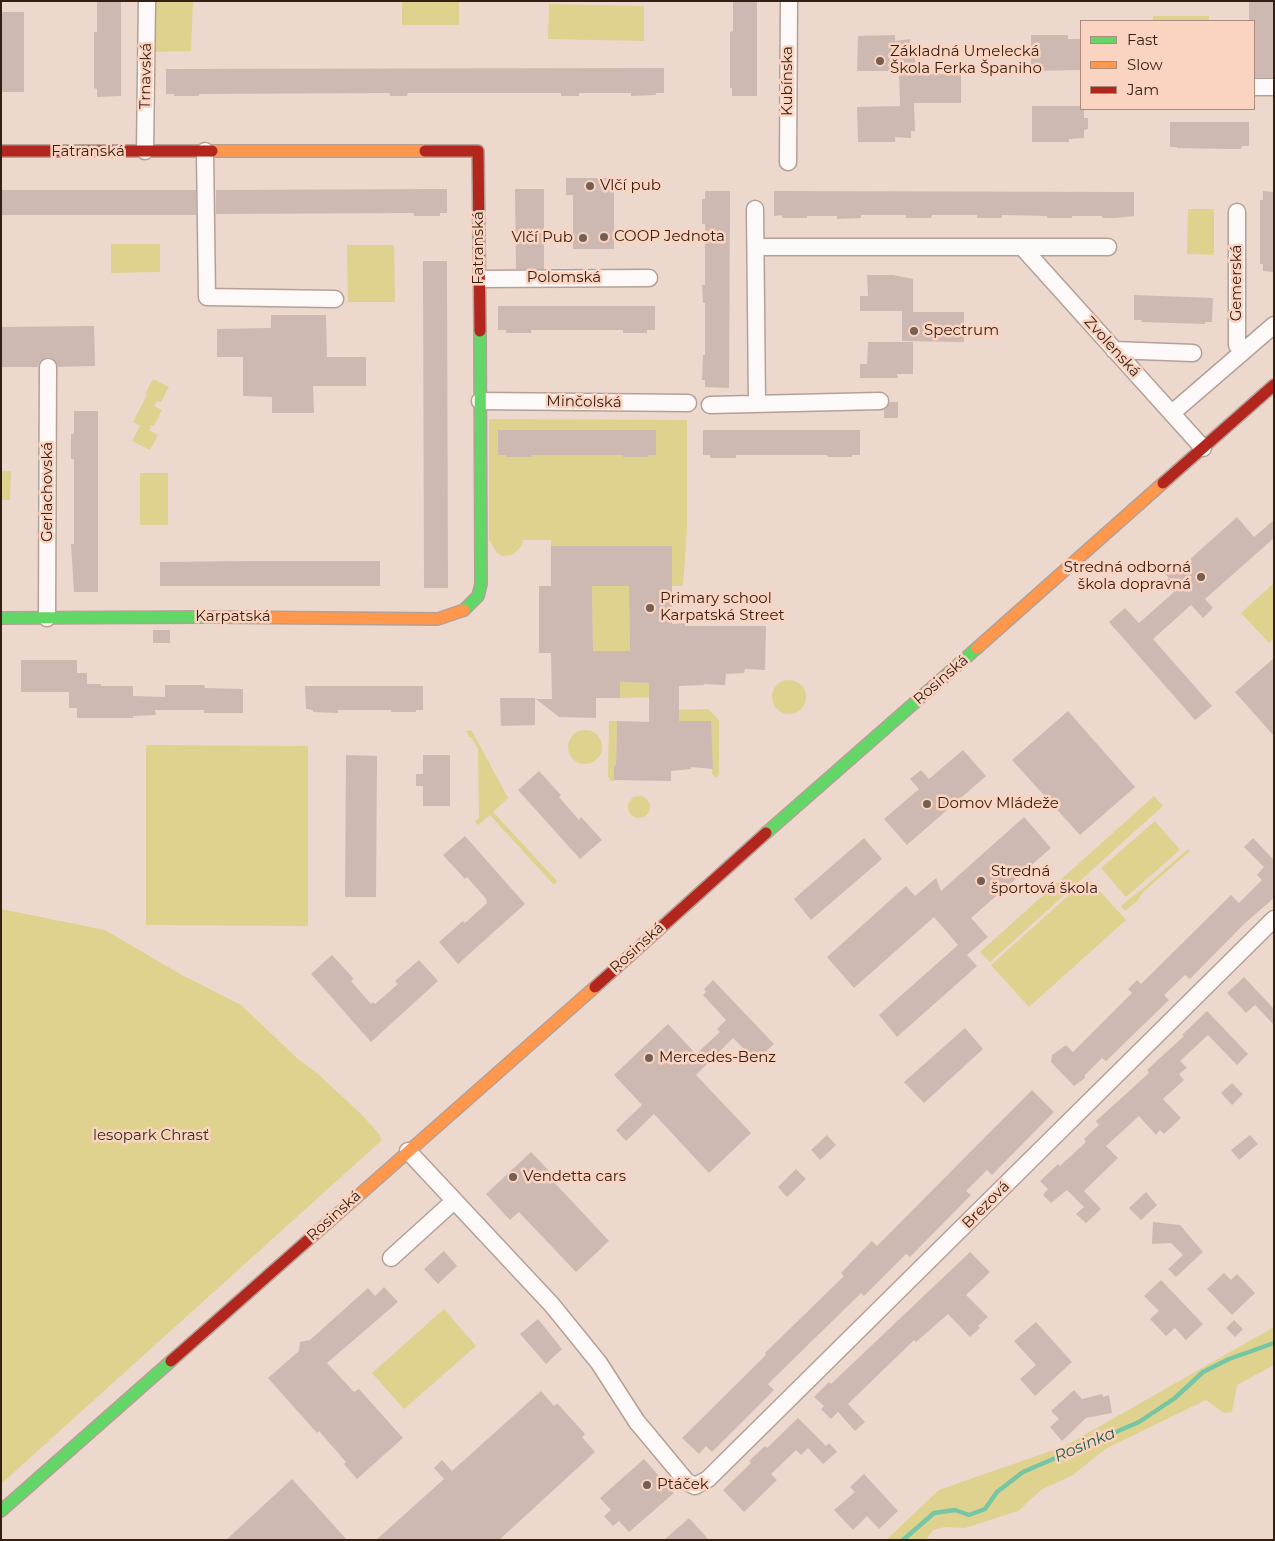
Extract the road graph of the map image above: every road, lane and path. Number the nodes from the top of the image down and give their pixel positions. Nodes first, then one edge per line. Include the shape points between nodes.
1 (147, 1) edge
2 (789, 1) edge
3 (1255, 87) edge
4 (1274, 87) edge
5 (205, 151) junction
6 (1, 152) edge
7 (145, 152) junction
8 (788, 162) dead end
9 (755, 209) dead end
10 (1237, 212) dead end
11 (756, 247) junction
12 (1022, 247) junction
13 (1108, 247) dead end
14 (480, 278) junction
15 (649, 278) dead end
16 (335, 299) dead end
17 (1274, 325) edge
18 (1114, 350) junction
19 (1242, 352) junction
20 (1193, 353) dead end
21 (48, 367) dead end
22 (1274, 385) edge
23 (480, 400) junction
24 (880, 401) dead end
25 (688, 403) dead end
26 (757, 403) junction
27 (710, 405) dead end
28 (1172, 413) junction
29 (1202, 448) junction
30 (463, 611) joint
31 (1, 618) edge
32 (47, 618) junction
33 (1274, 919) edge
34 (408, 1150) junction
35 (454, 1201) junction
36 (391, 1258) dead end
37 (1, 1511) edge

1 - 7 street, Trnavská
2 - 8 street, Kubínska
3 - 4 street
5 - 7 street, Fatranská
5 - 14 street, Fatranská via 478,151
5 - 16 street via 208,298
6 - 7 street, Fatranská
9 - 11 street
10 - 19 street, Gemerská via 1237,345
11 - 12 street
11 - 26 street
12 - 13 street
12 - 18 street, Zvolenská
14 - 15 street, Polomská
14 - 23 street, Fatranská
17 - 19 street, Gemerská
18 - 20 street
18 - 28 street, Zvolenská
19 - 28 street, Gemerská
21 - 32 street, Gerlachovská
22 - 29 street, Rosinská
23 - 25 street, Minčolská
23 - 30 street, Fatranská via 481,584 478,596
24 - 26 street
26 - 27 street
28 - 29 street, Zvolenská
29 - 34 street, Rosinská
30 - 32 street, Karpatská via 438,619
31 - 32 street, Karpatská
33 - 35 street, Brezová via 708,1479 694,1486 687,1482 642,1428 600,1363 552,1305
34 - 35 street
34 - 37 street, Rosinská
35 - 36 street

